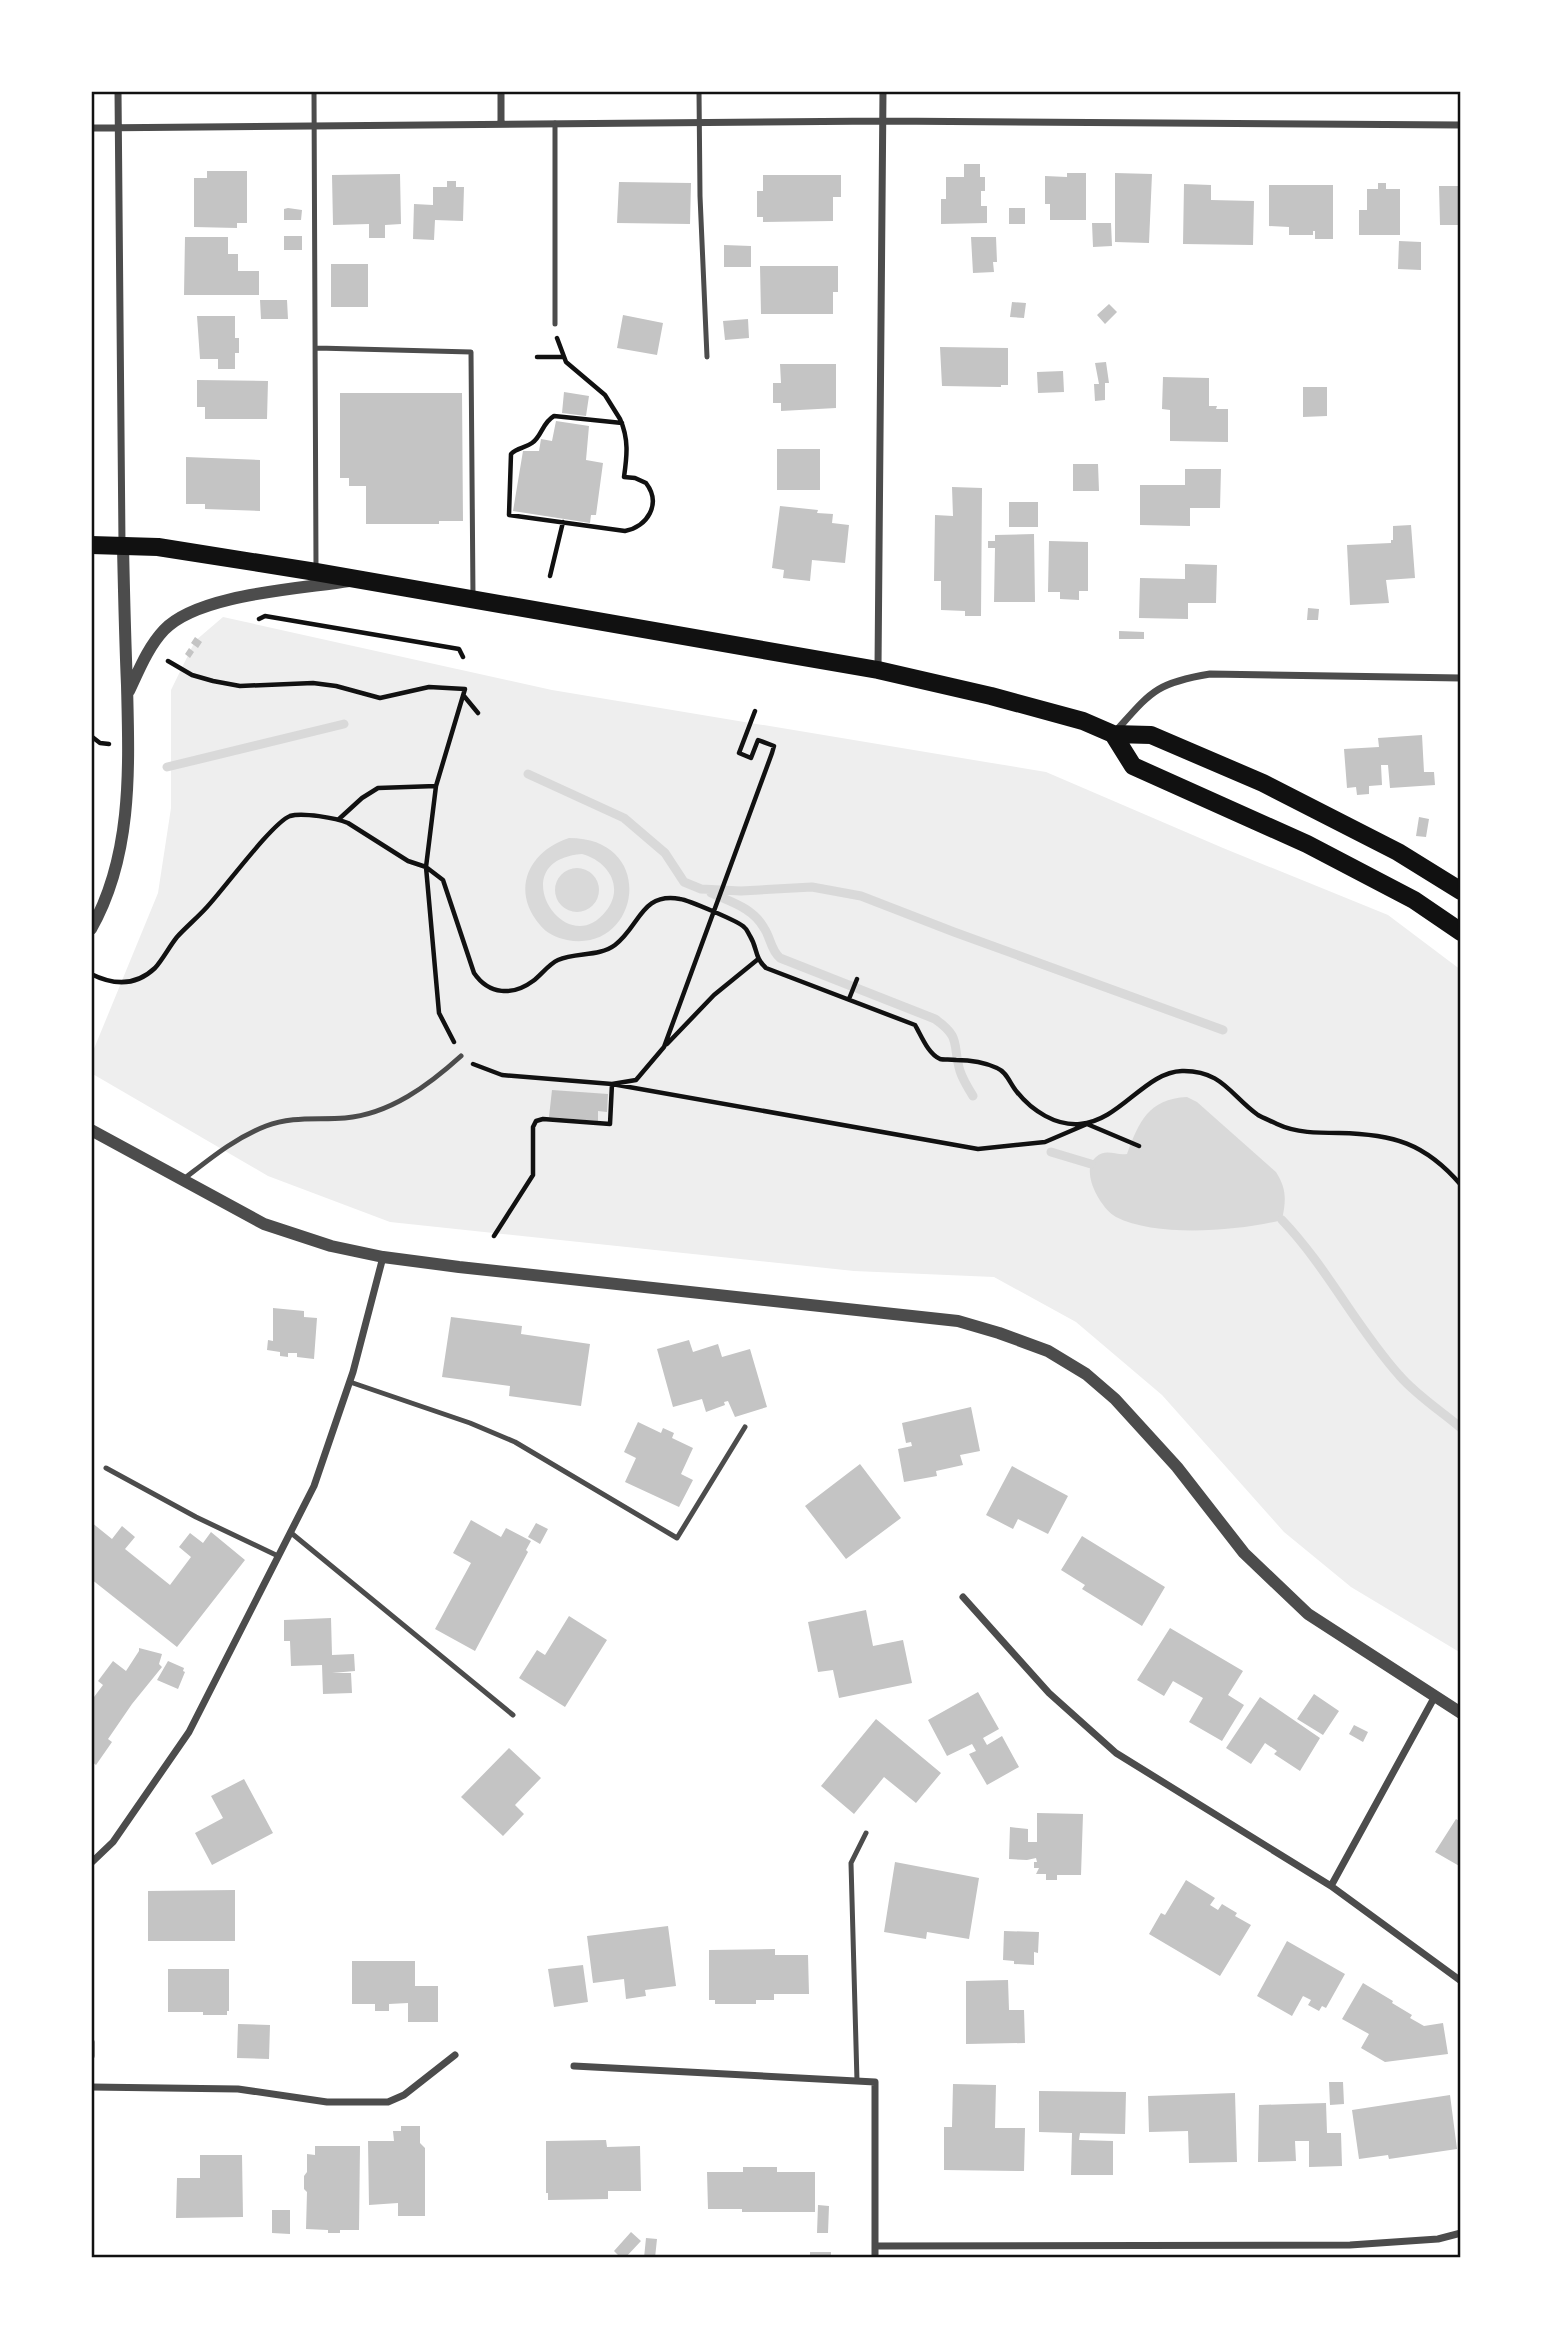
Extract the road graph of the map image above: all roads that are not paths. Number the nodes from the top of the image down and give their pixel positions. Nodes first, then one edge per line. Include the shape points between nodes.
1 (118, 91) edge
2 (314, 91) edge
3 (501, 91) edge
4 (699, 91) edge
5 (883, 91) edge
6 (883, 121) junction
7 (699, 122) junction
8 (501, 123) junction
9 (555, 123) junction
10 (315, 125) junction
11 (1461, 125) edge
12 (91, 128) edge
13 (118, 128) junction
14 (555, 324) road end
15 (317, 348) junction
16 (707, 357) dead end
17 (91, 545) edge
18 (122, 547) junction
19 (317, 572) junction
20 (362, 579) junction
21 (473, 601) junction
22 (877, 670) junction
23 (1461, 678) edge
24 (127, 694) junction
25 (1113, 734) junction
26 (1461, 891) edge
27 (91, 929) edge
28 (1461, 932) edge
29 (461, 1056) road end
30 (91, 1130) edge
31 (183, 1180) junction
32 (383, 1257) junction
33 (350, 1381) junction
34 (745, 1427) dead end
35 (106, 1468) dead end
36 (290, 1532) junction
37 (278, 1556) junction
38 (963, 1597) dead end
39 (1434, 1698) junction
40 (1461, 1713) edge
41 (513, 1715) dead end
42 (866, 1833) dead end
43 (91, 1863) edge
44 (1331, 1886) junction
45 (1461, 1981) edge
46 (91, 2042) edge
47 (455, 2055) dead end
48 (91, 2056) edge
49 (574, 2066) dead end
50 (857, 2081) junction
51 (91, 2087) edge
52 (1461, 2233) edge
53 (876, 2246) junction
54 (875, 2258) edge

1 - 13 street
2 - 10 lane
3 - 8 street
4 - 7 lane
5 - 6 street
6 - 7 street
6 - 11 street
6 - 22 street
7 - 9 street
7 - 16 lane
8 - 9 street
8 - 10 street
9 - 14 lane
10 - 13 street
10 - 15 lane
12 - 13 street
13 - 18 street
15 - 19 lane
15 - 21 lane via 471,352
17 - 18 main road
18 - 19 main road via 158,547
18 - 24 street
19 - 20 main road
20 - 21 main road
20 - 24 street via 219,601 186,612 152,645
21 - 22 main road
22 - 25 main road via 991,696
23 - 25 street via 1210,674 1156,689
24 - 27 street via 129,776 124,828 114,877
25 - 26 main road via 1151,735 1262,783 1398,852
25 - 28 main road via 1133,766 1307,844 1414,900
29 - 31 lane via 430,1084 372,1112 346,1118 297,1118 267,1126 231,1143
30 - 31 street
31 - 32 street via 264,1224
32 - 33 street
32 - 39 street via 958,1321 1048,1351 1115,1399 1177,1467 1244,1553 1308,1614
33 - 34 lane via 515,1442 677,1538
33 - 36 street via 313,1486
35 - 37 lane
36 - 37 street
36 - 41 lane
37 - 43 street via 189,1732 113,1842
38 - 44 street via 1049,1693 1116,1753
39 - 40 street
39 - 44 street
42 - 50 lane via 851,1863
44 - 45 street
46 - 48 street
47 - 51 street via 388,2102 327,2102 238,2089
49 - 50 street
50 - 53 street via 875,2082
52 - 53 street via 1350,2245
53 - 54 street

